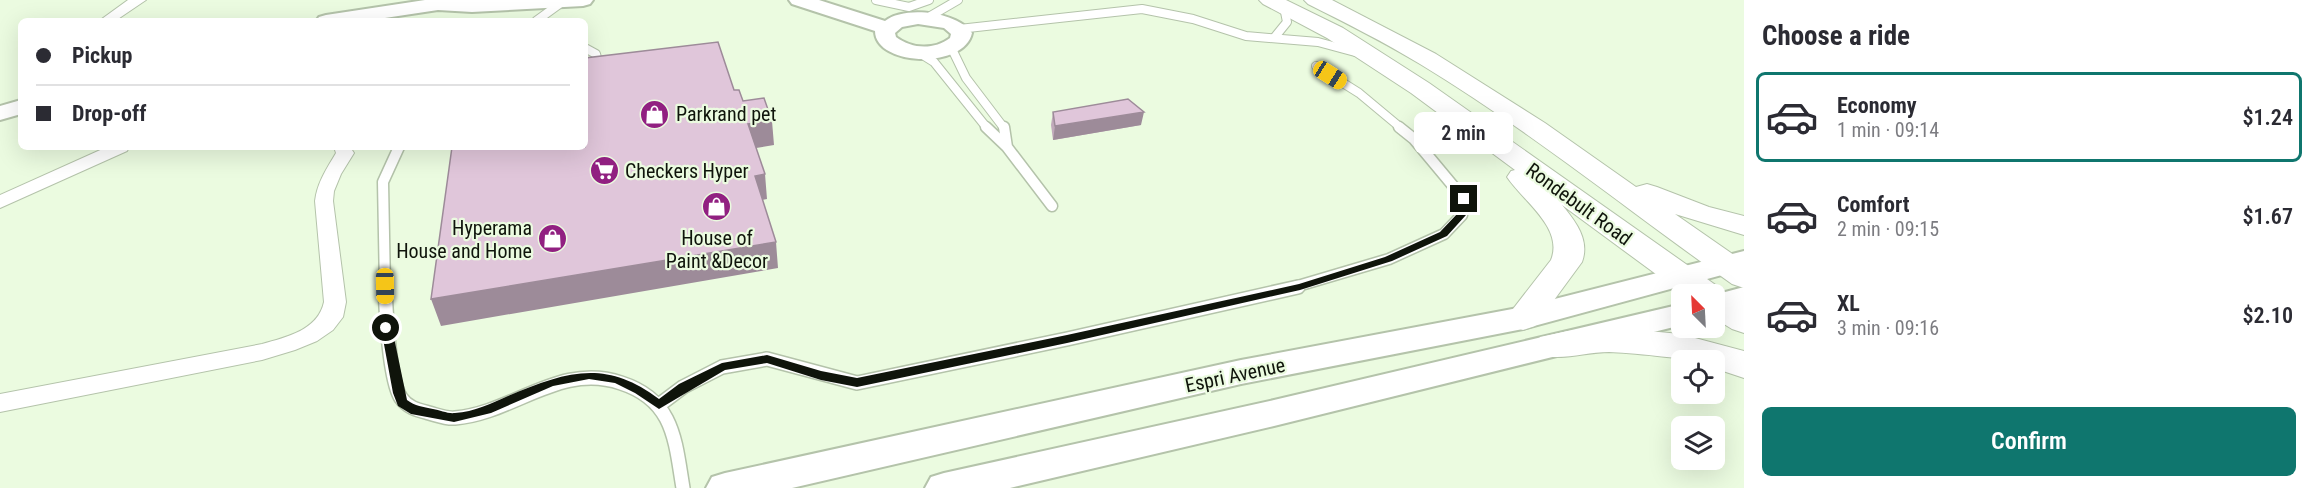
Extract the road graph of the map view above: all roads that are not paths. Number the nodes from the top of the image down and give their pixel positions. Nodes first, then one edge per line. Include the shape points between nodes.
1 (139, 0) edge
2 (461, 0) edge
3 (565, 0) edge
4 (583, 0) edge
5 (799, 0) edge
6 (831, 0) edge
7 (876, 0) edge
8 (958, 0) edge
9 (1315, 0) edge
10 (1277, 3) edge
11 (412, 4) edge
12 (439, 4) junction
13 (928, 9) edge
14 (110, 18) edge
15 (341, 18) edge
16 (540, 18) edge
17 (894, 24) junction
18 (955, 38) junction
19 (1274, 38) junction
20 (588, 50) edge
21 (918, 52) junction
22 (1375, 58) junction
23 (598, 61) edge
24 (1316, 66) dead end
25 (18, 108) edge
26 (0, 113) edge
27 (1528, 126) junction
28 (1485, 136) junction
29 (1008, 147) junction
30 (114, 150) edge
31 (344, 150) edge
32 (398, 150) edge
33 (0, 202) edge
34 (1052, 206) dead end
35 (1744, 226) edge
36 (1738, 267) edge
37 (1694, 284) edge
38 (1725, 287) edge
39 (1671, 304) edge
40 (1671, 317) edge
41 (1523, 318) junction
42 (1553, 346) junction
43 (1744, 365) edge
44 (0, 403) edge
45 (659, 405) junction
46 (683, 488) edge
47 (725, 488) edge
48 (944, 488) edge

1 - 14 street
2 - 12 street
3 - 4 street
3 - 12 street via 472,6
3 - 16 lane
5 - 17 street
6 - 17 street
7 - 13 lane via 901,8
8 - 13 lane
9 - 27 main road, Rondebult Road via 1418,53
10 - 19 lane via 1287,22
10 - 22 main road, Rondebult Road
11 - 12 street
11 - 15 street
13 - 17 street
13 - 18 street via 950,23
17 - 21 street via 884,36 889,43
18 - 19 lane via 1142,9 1193,19 1246,36
18 - 21 street via 936,51
18 - 29 lane via 953,58 1003,125
19 - 22 lane via 1318,42
20 - 23 lane via 596,54
21 - 29 lane via 934,62 986,127
22 - 28 main road, Rondebult Road
24 - 45 lane via 1359,93 1414,139 1464,199 1462,215 1444,234 1389,259 1300,286 857,383 767,359 722,367 683,387
25 - 26 street
27 - 35 main road via 1638,189
27 - 36 main road, Rondebult Road
28 - 37 main road, Rondebult Road
28 - 41 main road via 1560,222 1568,237 1568,261
29 - 34 lane
30 - 33 street
31 - 44 street via 325,191 335,302 325,326 309,336 262,352
32 - 45 lane via 383,182 386,328 403,402 411,409 454,418 487,410 551,382 589,375 617,380
36 - 38 street, Espri Avenue
39 - 41 street, Espri Avenue
40 - 42 street
41 - 47 street, Espri Avenue via 1241,372
42 - 43 main road via 1611,339 1649,342
42 - 48 street
45 - 46 lane via 675,448

